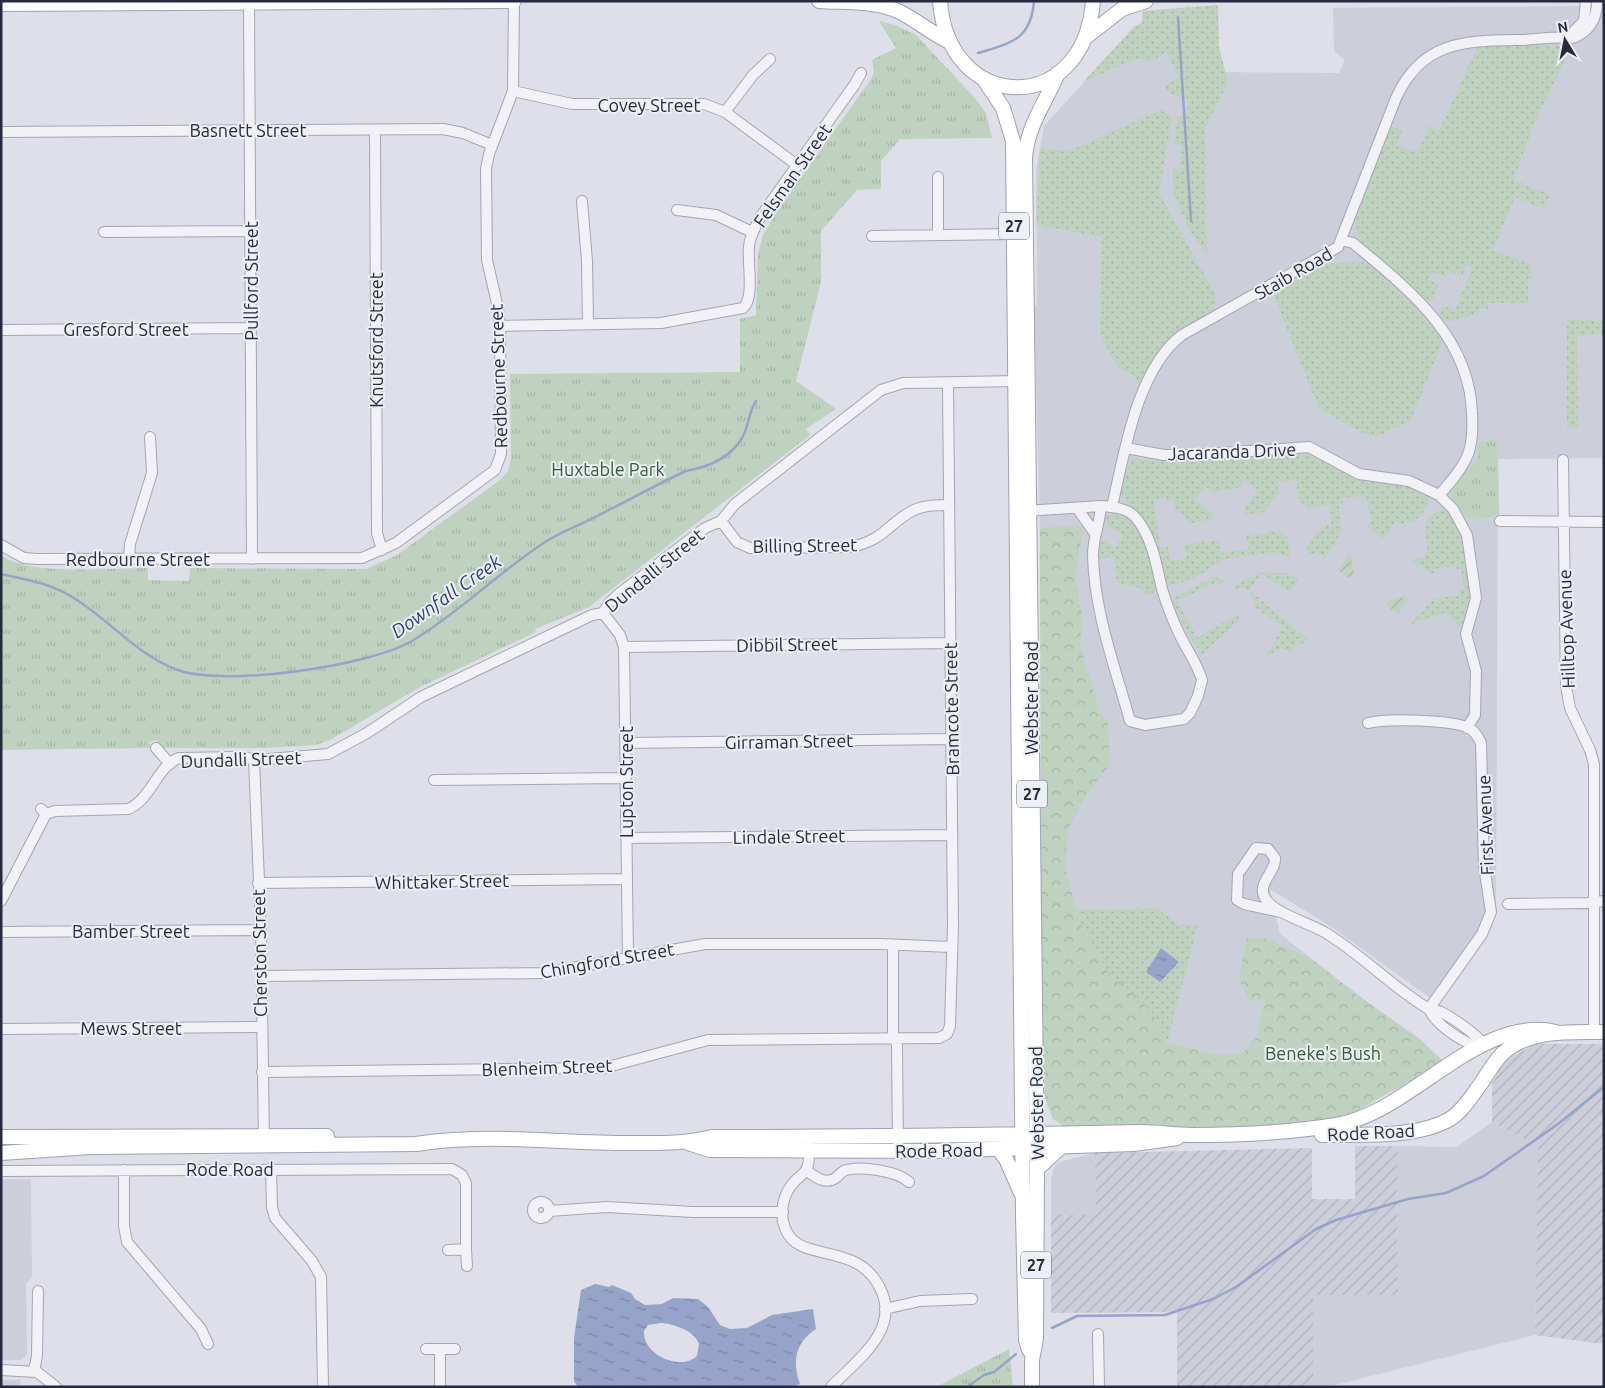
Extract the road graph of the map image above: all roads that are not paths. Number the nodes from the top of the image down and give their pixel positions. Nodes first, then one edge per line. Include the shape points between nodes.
1 (514, 1) edge
2 (819, 1) edge
3 (940, 1) edge
4 (1093, 1) edge
5 (1146, 1) edge
6 (1586, 1) edge
7 (1598, 1) edge
8 (249, 3) junction
9 (1, 4) edge
10 (1086, 37) junction
11 (1566, 37) junction
12 (950, 42) junction
13 (770, 59) dead end
14 (861, 73) dead end
15 (1058, 73) junction
16 (983, 78) junction
17 (513, 91) junction
18 (725, 112) junction
19 (375, 130) junction
20 (250, 131) junction
21 (1, 132) edge
22 (492, 145) junction
23 (797, 165) junction
24 (938, 177) dead end
25 (582, 201) dead end
26 (677, 210) dead end
27 (250, 231) junction
28 (104, 232) dead end
29 (752, 232) junction
30 (1014, 234) junction
31 (938, 235) junction
32 (872, 236) dead end
33 (1342, 240) junction
34 (588, 324) junction
35 (500, 326) junction
36 (251, 328) junction
37 (1, 330) edge
38 (1021, 381) junction
39 (948, 383) junction
40 (150, 437) dead end
41 (1126, 448) junction
42 (1563, 460) dead end
43 (1439, 495) junction
44 (949, 505) junction
45 (1101, 506) junction
46 (1112, 507) junction
47 (1077, 508) junction
48 (1023, 511) junction
49 (720, 521) junction
50 (1500, 521) dead end
51 (1564, 522) junction
52 (1604, 522) edge
53 (1094, 532) junction
54 (1, 545) edge
55 (382, 550) junction
56 (129, 558) junction
57 (252, 559) junction
58 (603, 613) junction
59 (950, 643) junction
60 (624, 647) junction
61 (1368, 722) dead end
62 (1467, 728) junction
63 (951, 739) junction
64 (626, 743) junction
65 (156, 748) dead end
66 (254, 760) junction
67 (170, 764) junction
68 (1599, 772) edge
69 (626, 778) junction
70 (434, 780) dead end
71 (952, 835) junction
72 (626, 838) junction
73 (626, 879) junction
74 (258, 883) junction
75 (1604, 900) edge
76 (1, 901) edge
77 (1593, 902) junction
78 (1508, 904) dead end
79 (1281, 912) junction
80 (261, 930) junction
81 (1, 932) edge
82 (893, 945) junction
83 (951, 947) junction
84 (628, 958) junction
85 (262, 976) junction
86 (1429, 1009) junction
87 (261, 1027) junction
88 (1, 1029) edge
89 (1556, 1032) junction
90 (1599, 1032) edge
91 (947, 1034) joint
92 (1457, 1036) junction
93 (1530, 1038) junction
94 (895, 1039) junction
95 (1483, 1048) junction
96 (1459, 1060) junction
97 (262, 1072) junction
98 (1482, 1082) junction
99 (1035, 1112) junction
100 (1296, 1132) junction
101 (898, 1136) junction
102 (1, 1137) edge
103 (1058, 1140) junction
104 (264, 1141) junction
105 (1030, 1141) junction
106 (809, 1144) junction
107 (998, 1149) junction
108 (898, 1151) junction
109 (1, 1153) edge
110 (272, 1168) junction
111 (1037, 1168) junction
112 (124, 1170) junction
113 (806, 1170) junction
114 (1, 1171) edge
115 (909, 1182) dead end
116 (1023, 1196) junction
117 (549, 1211) dead end
118 (783, 1212) junction
119 (466, 1249) junction
120 (448, 1250) dead end
121 (466, 1266) dead end
122 (38, 1291) dead end
123 (972, 1299) dead end
124 (885, 1310) junction
125 (1098, 1334) dead end
126 (208, 1344) dead end
127 (426, 1349) dead end
128 (440, 1349) junction
129 (455, 1349) dead end
130 (1032, 1360) junction
131 (1, 1370) edge
132 (34, 1371) junction
133 (56, 1387) edge
134 (323, 1387) edge
135 (440, 1387) edge
136 (831, 1387) edge
137 (1032, 1387) edge
138 (1099, 1387) edge

1 - 8 main road
1 - 17 street, Redbourne Street
2 - 12 main road via 881,5 912,18 934,35
3 - 12 main road, 27
4 - 10 main road, 27
5 - 10 main road via 1122,9
6 - 11 street via 1584,21
7 - 11 street, Staib Road via 1597,14 1590,26 1579,36
8 - 9 main road
8 - 20 street, Pullford Street
10 - 15 main road, 27 via 1080,50
11 - 33 street, Staib Road via 1460,43 1434,53 1420,65 1396,98
12 - 16 main road, 27 via 965,63
13 - 18 street via 753,75
14 - 23 street, Felsman Street
15 - 16 main road via 1045,82 1020,88 1005,88
15 - 38 main road, Webster Road / 27 via 1031,126 1026,148
16 - 30 main road, Webster Road / 27 via 1003,108 1012,132
17 - 18 street, Covey Street via 572,104 697,102
17 - 22 street, Redbourne Street
18 - 23 street, Covey Street
19 - 20 street, Basnett Street
19 - 22 street, Basnett Street via 451,130
19 - 55 street, Knutsford Street via 377,528
20 - 21 street, Basnett Street
20 - 27 street, Pullford Street
22 - 35 street, Redbourne Street via 486,169 487,260
23 - 29 street, Felsman Street
24 - 31 street
25 - 34 street
26 - 29 street via 716,215
27 - 28 street
27 - 36 street, Pullford Street
29 - 34 street, Felsman Street via 748,253 749,297 743,308 661,323
30 - 31 street
30 - 38 main road, Webster Road / 27
31 - 32 street
33 - 41 street, Staib Road via 1338,247 1311,264 1175,341 1149,375
33 - 43 street via 1353,243 1429,311 1447,334 1460,359 1472,404 1472,436 1466,459
34 - 35 street, Felsman Street
35 - 55 street, Redbourne Street via 501,443 498,465 490,475
36 - 37 street, Gresford Street
36 - 57 street, Pullford Street
38 - 39 street, Dundalli Street
38 - 48 main road, Webster Road / 27
39 - 44 street, Bramcote Street
39 - 49 street, Dundalli Street via 903,383 881,390 735,504
40 - 56 street via 152,472
41 - 43 street, Jacaranda Drive via 1164,455 1192,455 1309,447 1359,474 1409,481
41 - 46 street, Staib Road
42 - 51 street, Hilltop Avenue
43 - 62 street, Jacaranda Drive via 1453,509 1466,535 1476,598 1466,634 1476,671 1475,715
44 - 49 street, Billing Street via 915,510 881,536 867,544 851,547 750,548 737,542
44 - 59 street, Bramcote Street
45 - 46 street
45 - 47 street
45 - 53 street via 1100,521
46 - 53 street via 1126,510 1135,517 1146,535 1156,557 1162,589 1177,630 1202,680 1198,696 1184,719 1144,725 1130,721 1094,585
47 - 48 street
47 - 53 street
48 - 99 main road, Webster Road / 27
48 - 105 main road, Webster Road / 27
49 - 58 street, Dundalli Street via 691,538 611,601
50 - 51 street
51 - 52 street
51 - 68 street, Hilltop Avenue via 1566,686 1573,714
54 - 56 street, Redbourne Street via 30,559
55 - 57 street, Redbourne Street via 356,558
56 - 57 street, Redbourne Street
58 - 60 street, Lupton Street via 620,635
58 - 66 street, Dundalli Street via 592,615 431,692 335,751 313,756
59 - 60 street, Dibbil Street
59 - 63 street, Bramcote Street
60 - 64 street, Lupton Street
61 - 62 street via 1395,719
62 - 86 street, First Avenue via 1478,736 1483,753 1484,866 1491,912 1482,934
63 - 64 street, Girraman Street
63 - 71 street, Bramcote Street
64 - 69 street, Lupton Street
65 - 67 street, Dundalli Street
66 - 67 street, Dundalli Street via 243,757 188,758 176,759
66 - 74 street, Cherston Street
67 - 76 street via 131,808 43,812
68 - 77 street, Hilltop Avenue
69 - 70 street
69 - 72 street, Lupton Street
71 - 72 street, Lindale Street
71 - 83 street, Bramcote Street
72 - 73 street, Lupton Street
73 - 74 street, Whittaker Street
73 - 84 street, Lupton Street
74 - 80 street, Cherston Street
75 - 77 street
77 - 78 street
77 - 90 street, Hilltop Avenue
79 - 79 street via 1237,900 1238,874 1256,848 1268,849 1274,856 1275,866 1265,881 1263,891 1269,902
79 - 86 street via 1331,936
80 - 81 street, Bamber Street
80 - 85 street, Cherston Street
82 - 83 street, Chingford Street
82 - 84 street, Chingford Street via 705,944
82 - 94 street
83 - 91 street, Bramcote Street via 950,1026
84 - 85 street, Chingford Street via 544,973
85 - 87 street, Cherston Street
86 - 92 street via 1434,1019
86 - 95 street via 1445,1015
87 - 88 street, Mews Street
87 - 97 street, Cherston Street
89 - 90 main road, Rode Road
89 - 93 main road, Rode Road
89 - 95 main road, Rode Road via 1540,1030 1508,1034
91 - 94 street, Blenheim Street via 939,1038
92 - 95 street
92 - 96 street via 1461,1047
93 - 95 main road
93 - 98 main road, Rode Road via 1502,1054
94 - 97 street, Blenheim Street via 708,1040 604,1068
94 - 101 street
95 - 96 main road, Rode Road
95 - 98 main road via 1488,1063
96 - 100 main road, Rode Road via 1372,1114 1339,1125
97 - 104 street, Cherston Street
98 - 100 main road, Rode Road via 1451,1118 1426,1129 1322,1135
99 - 103 main road
99 - 105 main road, Webster Road / 27
100 - 103 main road, Rode Road via 1190,1135 1134,1144
101 - 105 main road, Rode Road
101 - 106 main road, Rode Road
101 - 108 street
102 - 104 main road, Rode Road
103 - 105 main road, Rode Road
103 - 111 main road
104 - 106 main road, Rode Road via 416,1144 442,1140 522,1139 688,1143 710,1150
104 - 109 main road, Rode Road
105 - 107 main road, Rode Road
105 - 111 main road, Webster Road / 27
105 - 116 main road, Webster Road / 27
106 - 108 main road, Rode Road
106 - 113 street
107 - 108 main road, Rode Road
107 - 116 main road
110 - 112 street, Rode Road
110 - 119 street, Rode Road via 458,1171 464,1177 466,1187
110 - 134 street via 274,1218 312,1260 321,1277
111 - 130 main road, Webster Road / 27 via 1036,1339
112 - 114 street, Rode Road
112 - 126 street via 127,1242 201,1329
113 - 115 street via 826,1181 846,1170 888,1171
113 - 118 street via 790,1188
116 - 130 main road, Webster Road / 27 via 1026,1340
117 - 118 street via 607,1207 692,1212
118 - 124 street via 787,1233 799,1245 849,1258 868,1271 882,1292
119 - 120 street
119 - 121 street
122 - 132 street
123 - 124 street via 920,1301
124 - 136 street via 877,1340
125 - 138 street
127 - 128 street
128 - 129 street
128 - 135 street
130 - 137 main road, Webster Road / 27
131 - 132 street
132 - 133 street

